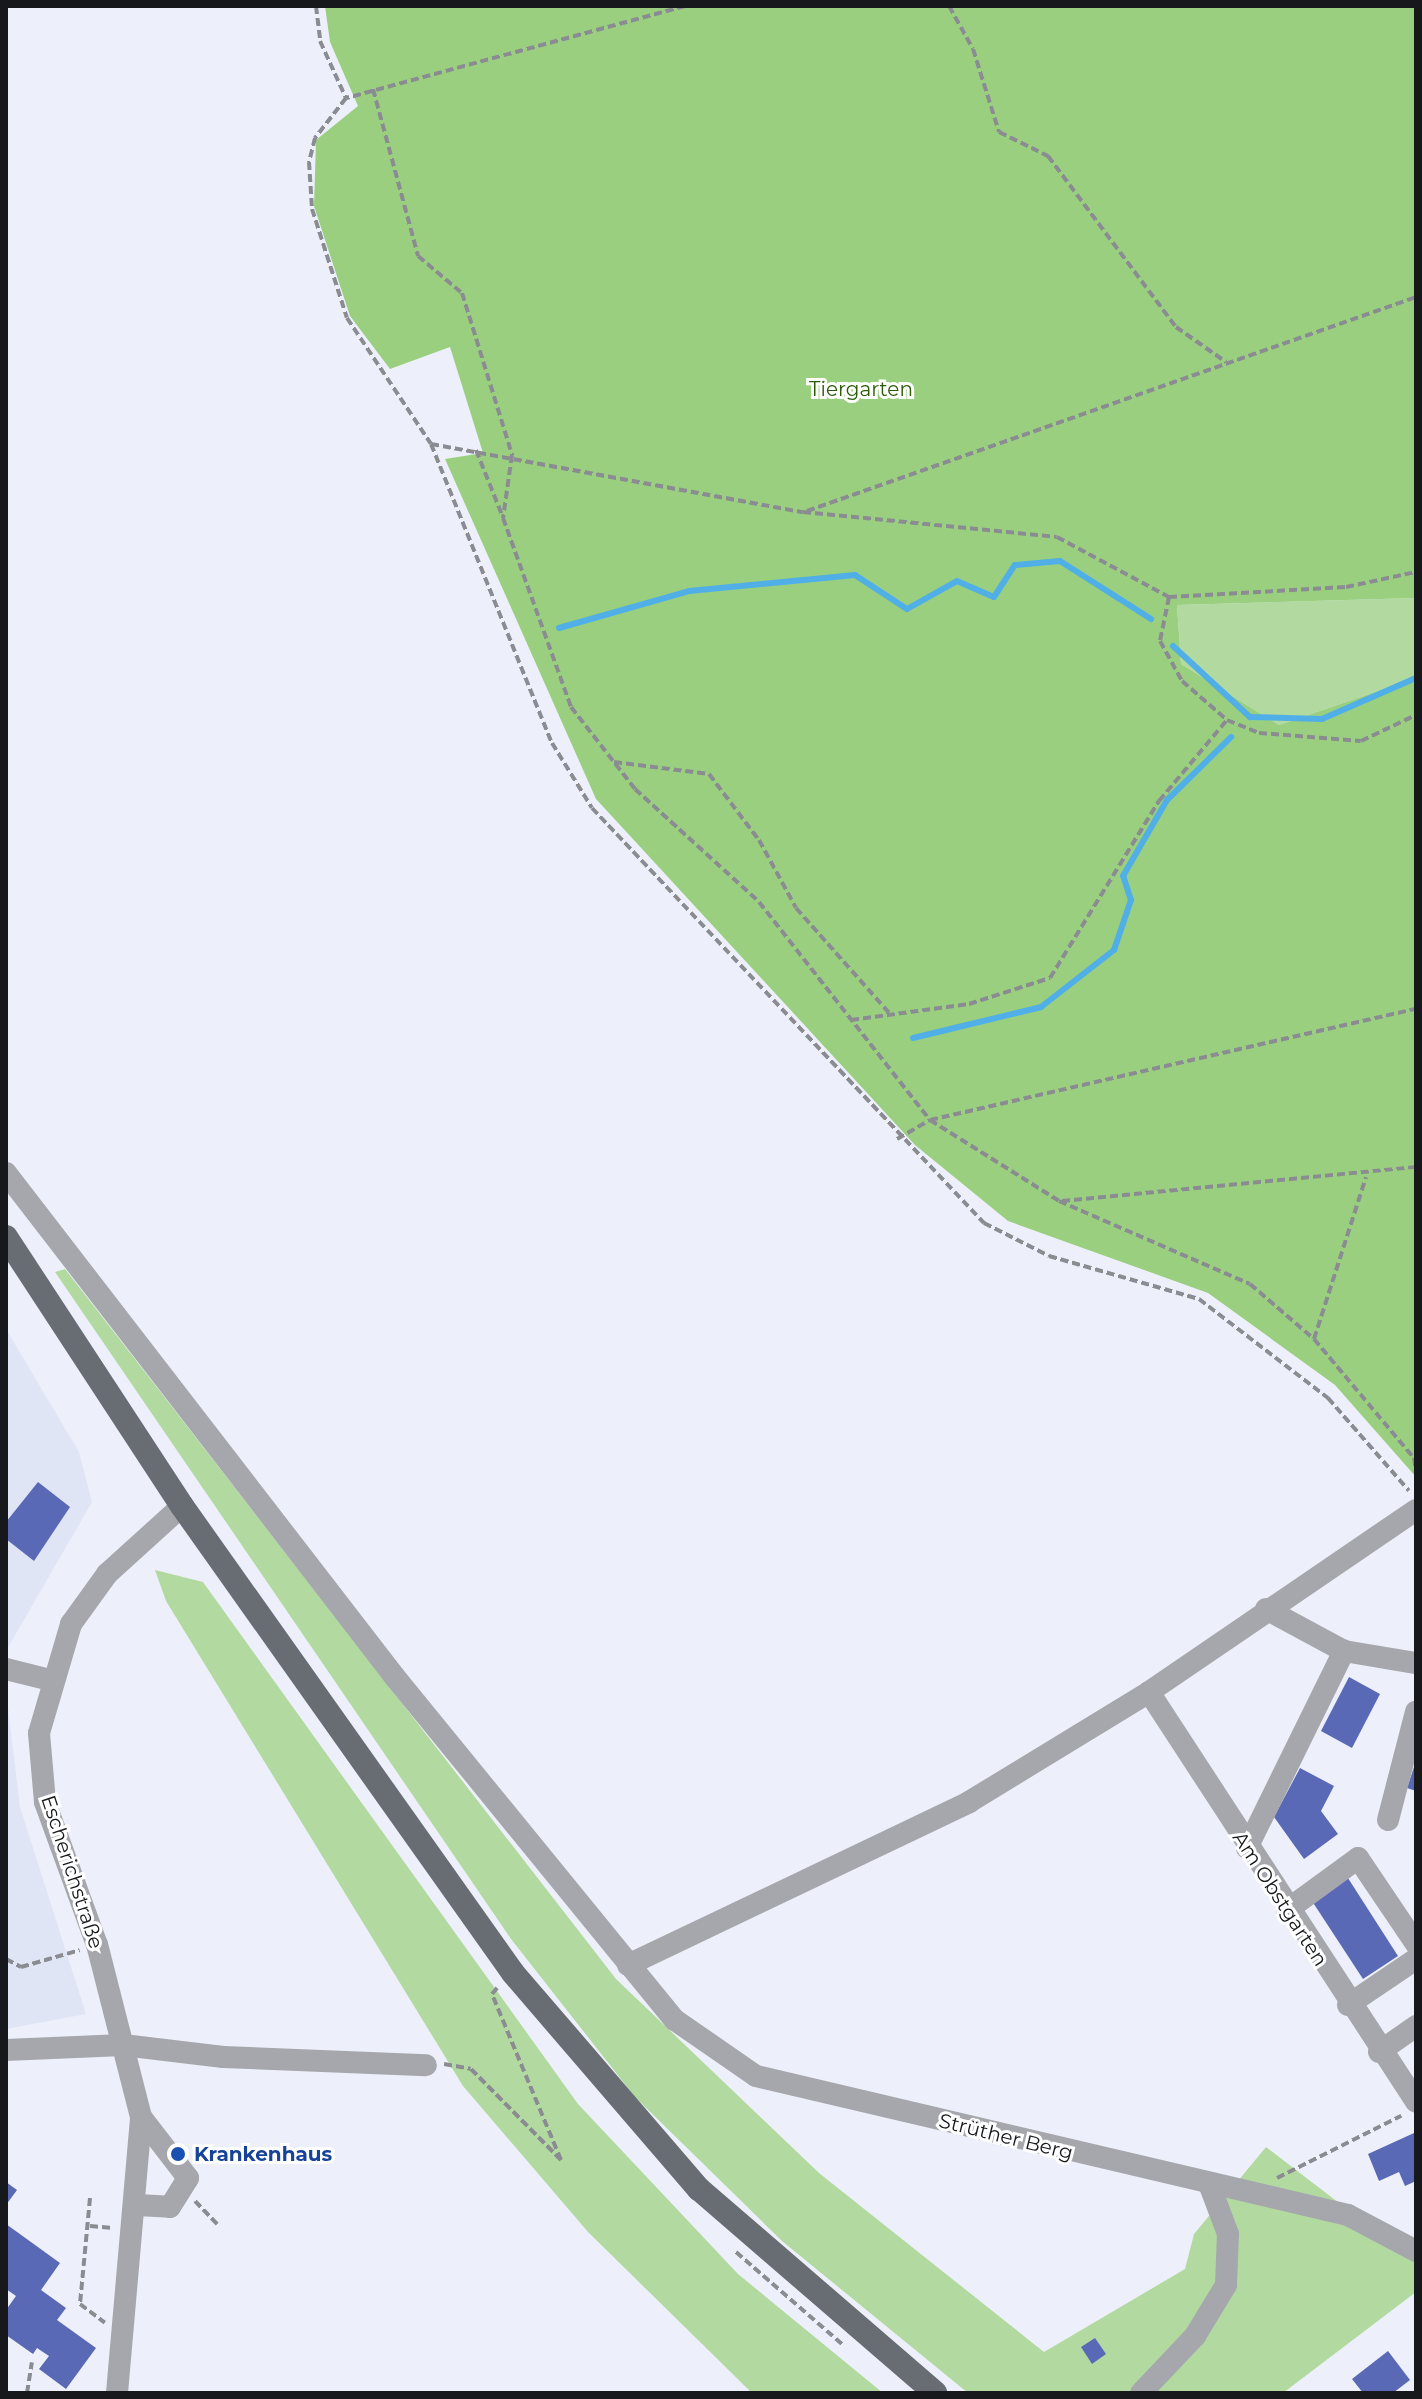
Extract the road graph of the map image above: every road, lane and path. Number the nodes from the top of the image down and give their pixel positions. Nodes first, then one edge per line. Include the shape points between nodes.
1 (316, 6) edge
2 (685, 6) edge
3 (949, 6) edge
4 (373, 89) junction
5 (346, 98) junction
6 (1416, 297) edge
7 (1228, 363) junction
8 (431, 444) junction
9 (476, 450) junction
10 (512, 455) junction
11 (803, 512) junction
12 (503, 518) junction
13 (1416, 572) edge
14 (1169, 597) junction
15 (1416, 715) edge
16 (1227, 720) junction
17 (614, 762) junction
18 (1416, 1009) edge
19 (891, 1015) junction
20 (851, 1020) junction
21 (930, 1120) junction
22 (897, 1139) junction
23 (1416, 1167) edge
24 (6, 1173) edge
25 (1366, 1177) junction
26 (1059, 1201) junction
27 (6, 1237) edge
28 (1314, 1339) junction
29 (1416, 1472) edge
30 (1416, 1501) edge
31 (182, 1506) junction
32 (1416, 1510) edge
33 (1266, 1609) junction
34 (1344, 1651) junction
35 (1416, 1663) edge
36 (6, 1669) edge
37 (50, 1680) junction
38 (1149, 1692) junction
39 (1416, 1712) edge
40 (1388, 1820) dead end
41 (1247, 1848) junction
42 (1287, 1910) junction
43 (1416, 1944) edge
44 (97, 1945) junction
45 (6, 1959) edge
46 (1416, 1959) edge
47 (628, 1965) junction
48 (500, 1985) dead end
49 (1348, 2005) junction
50 (1416, 2026) edge
51 (123, 2045) junction
52 (6, 2050) edge
53 (1379, 2052) junction
54 (426, 2065) joint
55 (1416, 2102) edge
56 (1416, 2108) edge
57 (141, 2117) junction
58 (1210, 2186) junction
59 (185, 2190) junction
60 (1246, 2194) junction
61 (90, 2198) dead end
62 (137, 2205) junction
63 (217, 2224) dead end
64 (1416, 2251) edge
65 (126, 2338) junction
66 (32, 2362) dead end
67 (27, 2393) edge
68 (117, 2393) edge
69 (935, 2393) edge
70 (1141, 2393) edge

1 - 5 path via 320,41
2 - 4 path
3 - 7 path via 973,49 999,132 1048,156 1176,327
4 - 5 path
4 - 10 path via 418,256 462,293
5 - 8 path via 315,138 312,209 347,318
6 - 7 path
7 - 11 path
8 - 9 path
8 - 22 path via 552,743 592,808
9 - 10 path
9 - 12 path
10 - 11 path
10 - 12 path
11 - 14 path via 1057,537
12 - 17 path via 571,707
13 - 14 path via 1346,587
14 - 16 path via 1160,641 1182,681
15 - 16 path via 1361,741 1259,733
16 - 19 path via 1159,801 1050,978 969,1004
17 - 19 path via 709,774 759,840 796,908
17 - 20 path via 759,902
18 - 21 path
19 - 20 path
20 - 21 path
21 - 22 path
21 - 26 path
22 - 30 path via 984,1223 1049,1256 1199,1299 1328,1398
23 - 25 path
24 - 47 street, Strüther Berg
25 - 26 path
25 - 28 path
26 - 28 path via 1250,1284
27 - 31 main road
28 - 29 path via 1414,1458
31 - 37 street, Escherichstraße via 107,1574 71,1624
31 - 69 main road via 513,1973 583,2059 699,2189
32 - 33 street
33 - 34 street
33 - 38 street
34 - 35 street
34 - 41 street
36 - 37 street
37 - 44 street, Escherichstraße via 39,1733 45,1802
38 - 41 street, Am Obstgarten
38 - 47 street via 969,1802
39 - 40 street
41 - 42 street, Am Obstgarten
42 - 43 street via 1358,1858
42 - 49 street, Am Obstgarten
44 - 45 path via 21,1967
44 - 51 street, Escherichstraße
46 - 49 street
47 - 58 street, Strüther Berg via 675,2020 756,2076
48 - 54 path via 492,1994 561,2160 471,2069
49 - 53 street, Am Obstgarten
50 - 53 street
51 - 52 street
51 - 54 street via 223,2057
51 - 57 street, Escherichstraße
53 - 55 street, Am Obstgarten
56 - 60 path via 1277,2178 1251,2178
57 - 59 street via 188,2178
57 - 62 street, Escherichstraße
58 - 60 street, Strüther Berg
58 - 70 street via 1228,2234 1226,2285 1195,2336
59 - 62 street via 170,2207
59 - 63 path
60 - 64 street, Strüther Berg via 1348,2215
61 - 65 path via 80,2304
62 - 65 street, Escherichstraße
65 - 68 street, Escherichstraße
66 - 67 path

